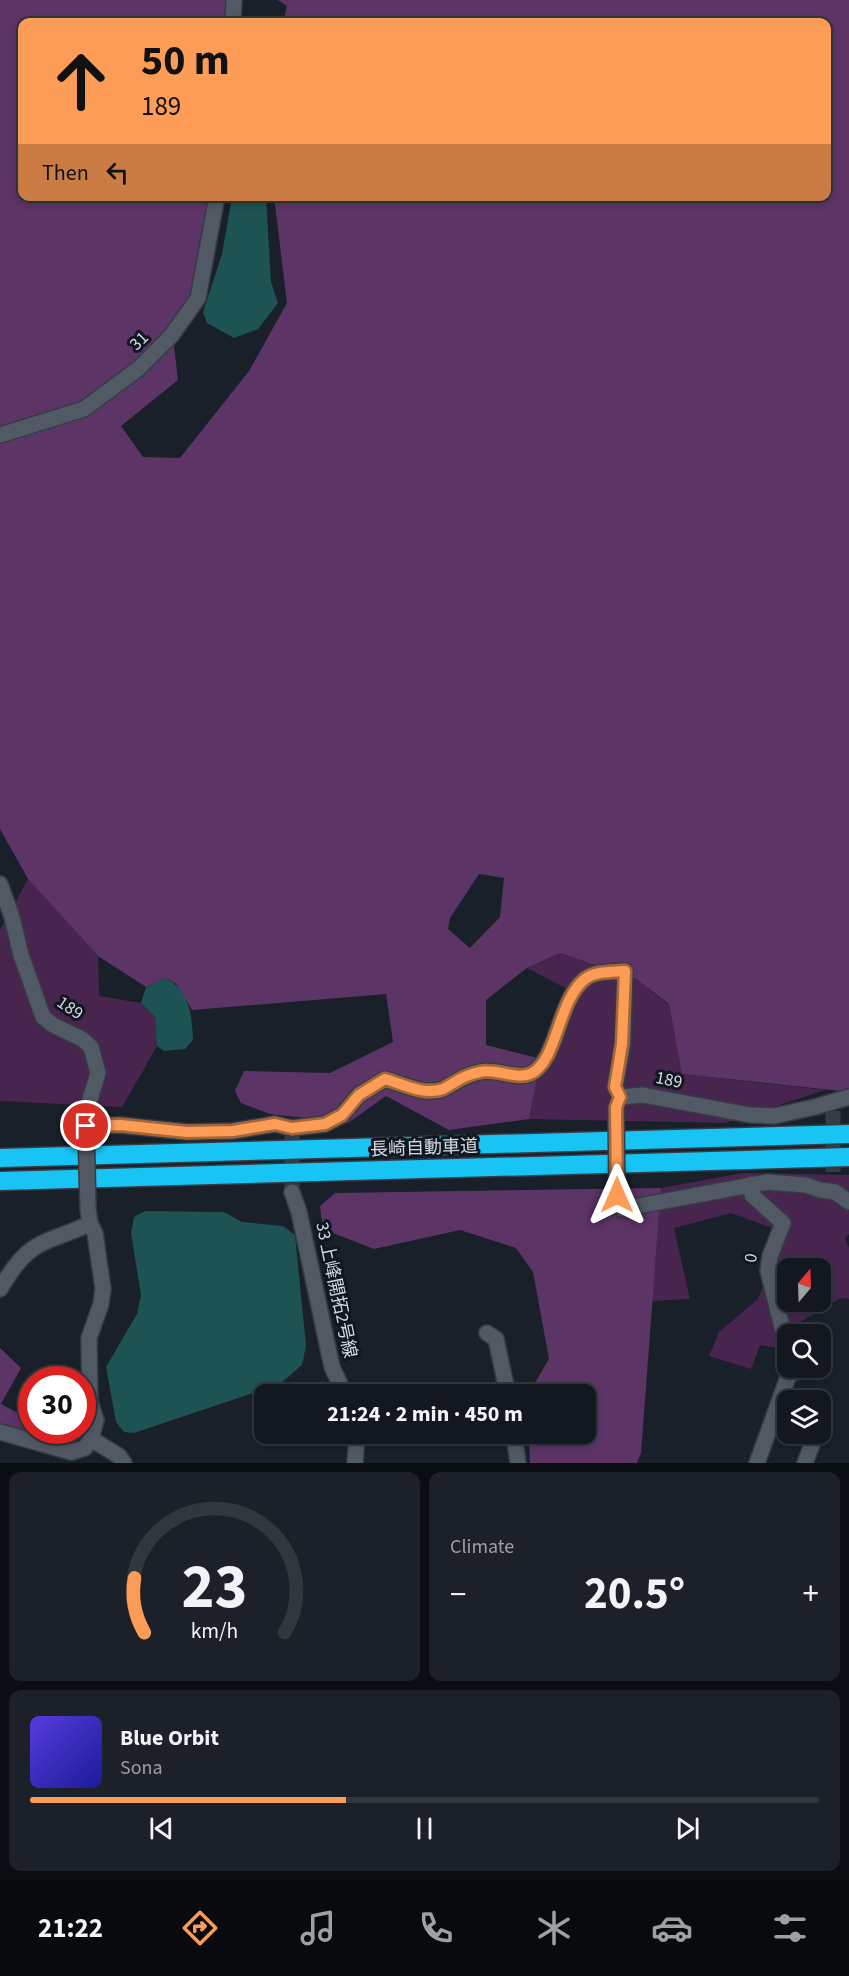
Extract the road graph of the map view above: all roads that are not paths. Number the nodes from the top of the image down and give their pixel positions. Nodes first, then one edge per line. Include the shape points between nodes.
1 (234, 0) edge
2 (233, 18) edge
3 (217, 201) edge
4 (0, 435) edge
5 (0, 884) edge
6 (618, 1102) junction
7 (839, 1103) edge
8 (86, 1126) junction
9 (849, 1134) edge
10 (849, 1156) edge
11 (0, 1158) edge
12 (0, 1181) edge
13 (752, 1184) junction
14 (292, 1192) tunnel mouth
15 (849, 1202) edge
16 (89, 1216) junction
17 (0, 1289) edge
18 (781, 1324) edge
19 (487, 1333) dead end
20 (89, 1366) edge
21 (789, 1378) edge
22 (340, 1384) edge
23 (506, 1384) edge
24 (0, 1432) edge
25 (18, 1437) edge
26 (96, 1442) edge
27 (43, 1444) edge
28 (88, 1444) edge
29 (356, 1444) edge
30 (515, 1444) edge
31 (812, 1444) edge
32 (124, 1463) edge
33 (355, 1463) edge
34 (518, 1463) edge
35 (757, 1463) edge
36 (805, 1463) edge

1 - 2 street
3 - 4 street, 31 via 198,298 171,336 138,369 84,409
5 - 8 street, 189 via 43,1017 91,1047 98,1073
6 - 7 street, 189 via 643,1095 774,1116
6 - 8 street via 615,1087 622,1044 625,971 586,978 564,1008 549,1054 530,1074 483,1071 434,1091 385,1079 325,1124 292,1128 275,1124 233,1131 187,1132 120,1125
6 - 13 street, bridge via 617,1195 622,1209
8 - 16 street, 189, bridge
9 - 11 highway, 長崎自動車道
10 - 12 highway, 長崎自動車道
13 - 15 street via 806,1185 820,1190 834,1186
13 - 18 street, 0 via 752,1195 783,1223 768,1271
14 - 22 street, 33 上峰開拓2号線 via 332,1367
16 - 17 street via 77,1230 38,1245 16,1264
16 - 20 street, 189 via 104,1289 89,1338
19 - 23 street via 496,1339
21 - 35 street
24 - 25 street
26 - 32 street
27 - 28 street via 71,1452
29 - 33 street
30 - 34 street
31 - 36 street

